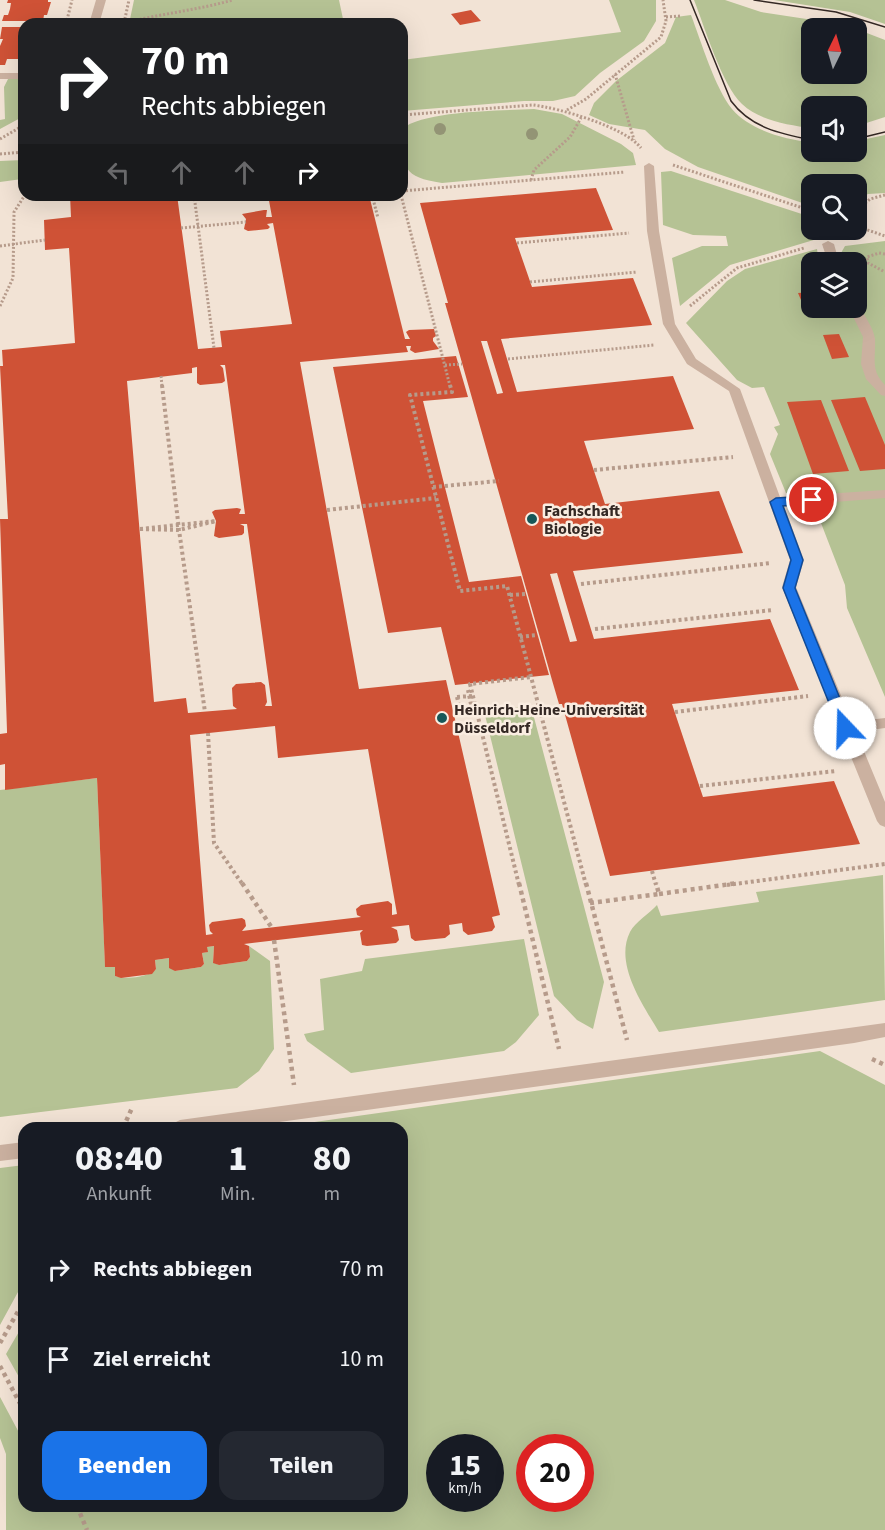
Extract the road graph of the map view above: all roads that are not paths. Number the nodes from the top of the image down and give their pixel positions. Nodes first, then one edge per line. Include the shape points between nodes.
1 (101, 0) edge
2 (96, 18) edge
3 (0, 76) edge
4 (18, 76) edge
5 (648, 168) road end
6 (828, 244) road end
7 (831, 252) edge
8 (860, 318) edge
9 (885, 392) edge
10 (885, 494) edge
11 (776, 502) junction
12 (885, 723) edge
13 (845, 728) junction
14 (885, 821) edge
15 (885, 1030) edge
16 (224, 1122) edge
17 (18, 1150) edge
18 (0, 1153) edge

1 - 2 street
3 - 4 street
5 - 11 street via 653,231 669,324 691,360 734,389
6 - 7 street
8 - 9 street via 869,337 867,364 872,379
10 - 11 street
11 - 13 street via 797,560 789,588
12 - 13 street
13 - 14 street
15 - 16 street
17 - 18 street

